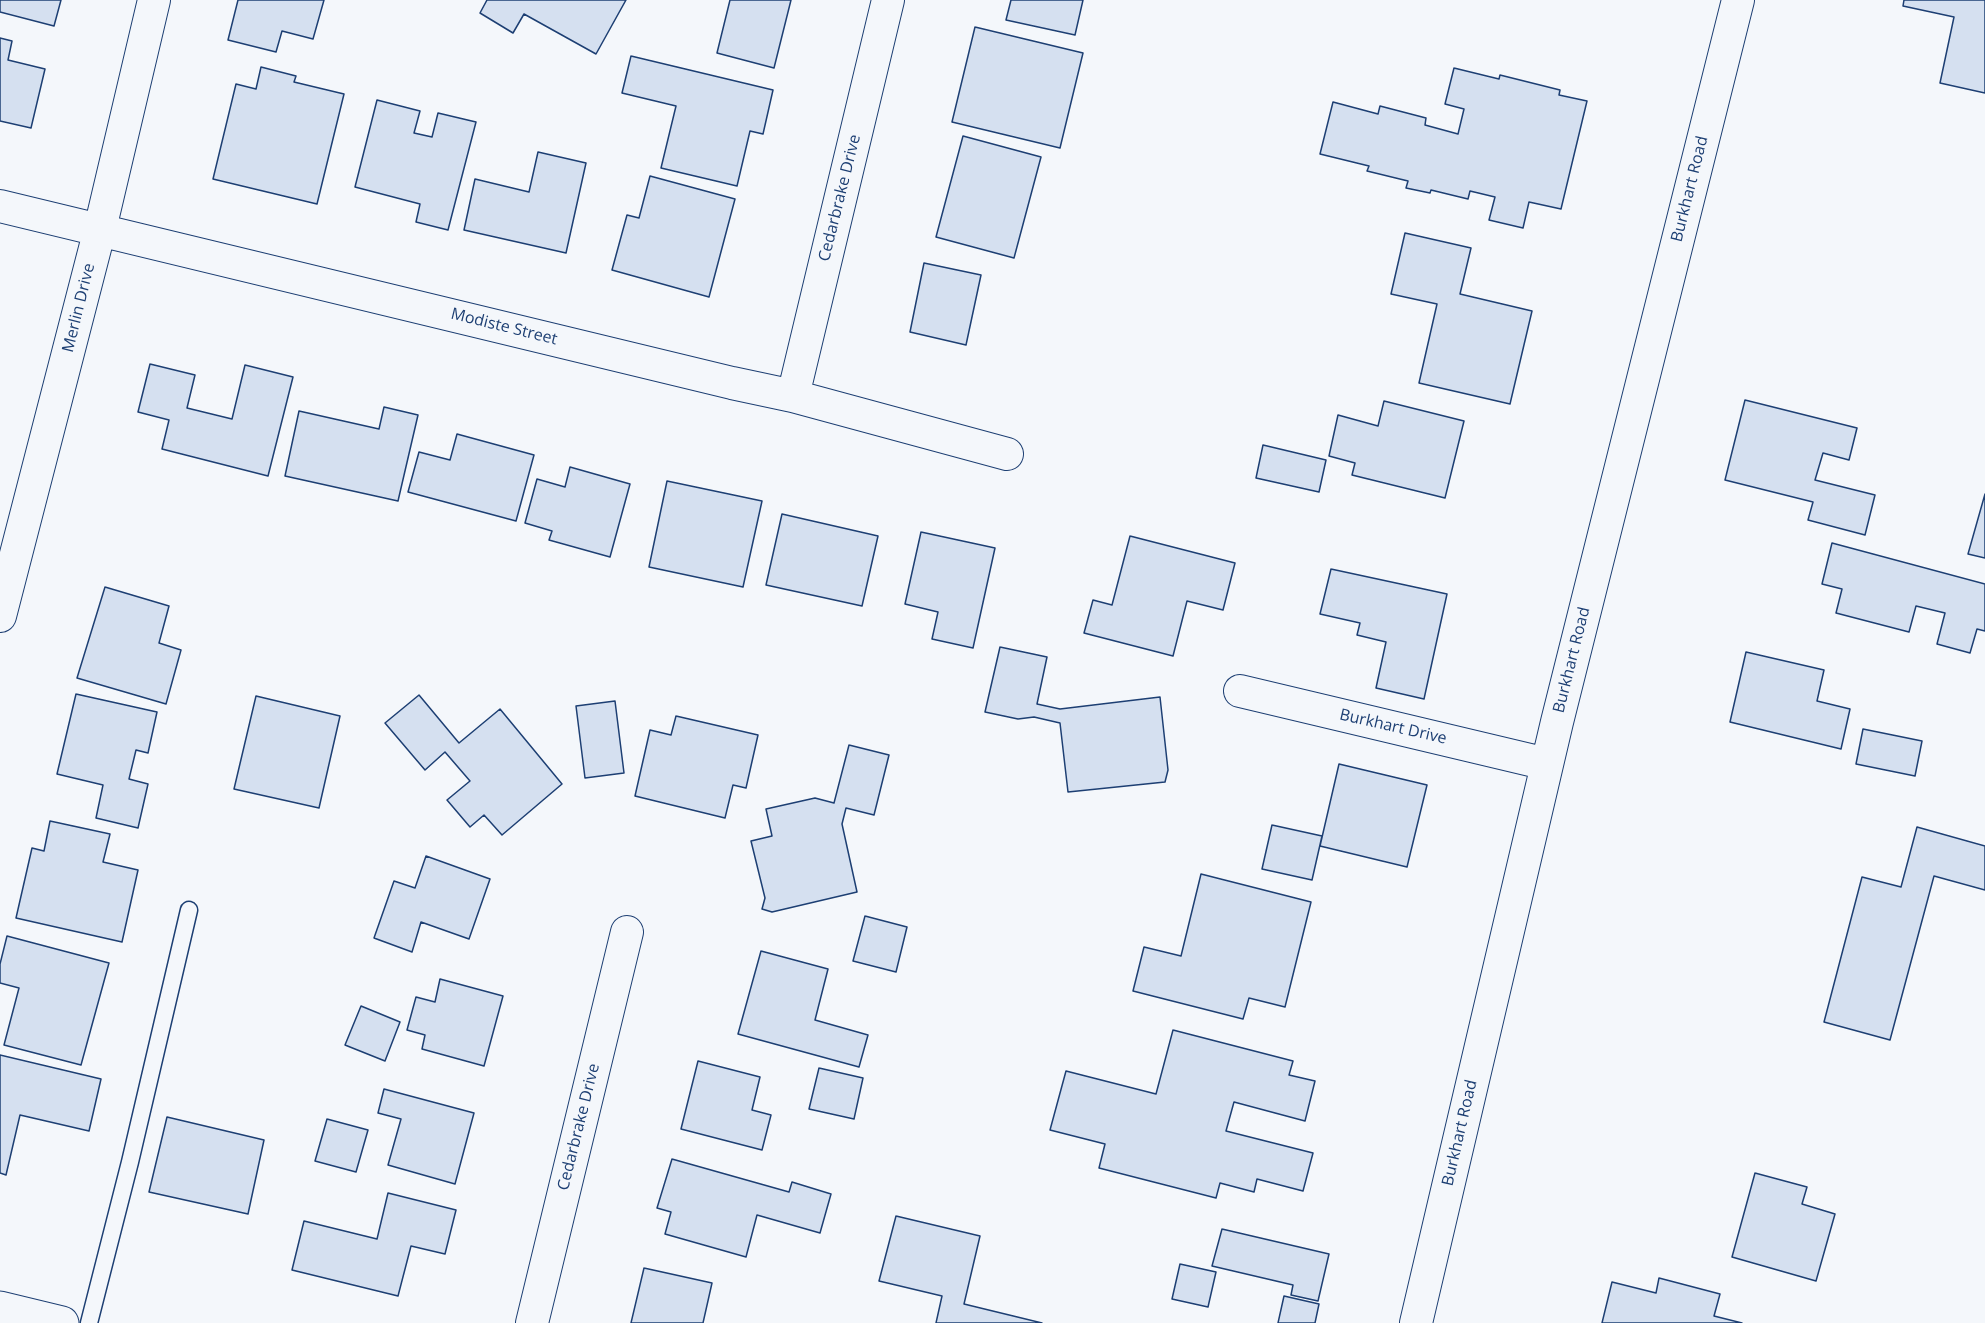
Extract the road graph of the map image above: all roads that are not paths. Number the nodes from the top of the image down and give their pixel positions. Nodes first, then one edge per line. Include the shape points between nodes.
1 (154, 0) edge
2 (888, 0) edge
3 (1738, 0) edge
4 (0, 206) edge
5 (100, 229) junction
6 (793, 396) junction
7 (1007, 454) dead end
8 (0, 616) edge
9 (1240, 691) dead end
10 (1547, 764) junction
11 (189, 910) dead end
12 (627, 932) dead end
13 (0, 1308) edge
14 (62, 1323) edge
15 (89, 1323) edge
16 (532, 1323) edge
17 (1416, 1323) edge

1 - 5 street, Merlin Drive
2 - 6 street, Cedarbrake Drive
3 - 10 street, Burkhart Road
4 - 5 street, Modiste Street
5 - 6 street, Modiste Street
5 - 8 street, Merlin Drive
6 - 7 street, Modiste Street
9 - 10 street, Burkhart Drive
10 - 17 street, Burkhart Road
11 - 15 lane
12 - 16 street, Cedarbrake Drive
13 - 14 main road

